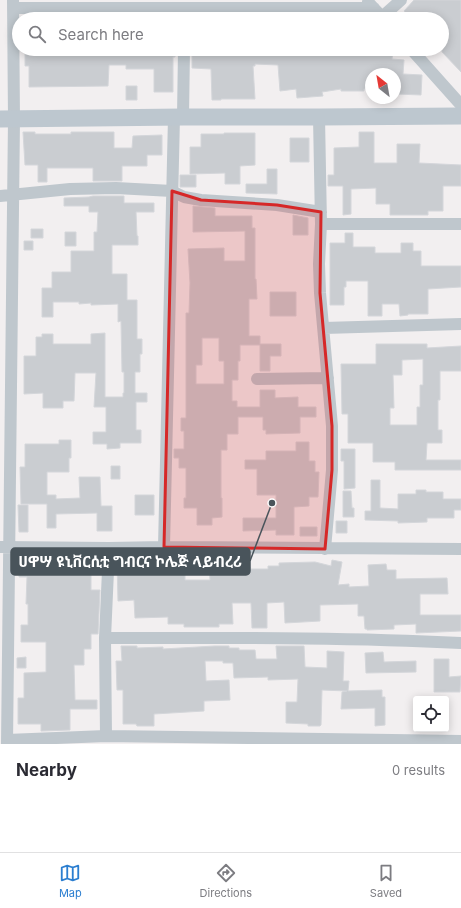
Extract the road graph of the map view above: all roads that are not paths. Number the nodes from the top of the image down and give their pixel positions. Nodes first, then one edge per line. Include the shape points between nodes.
1 (401, 0) edge
2 (13, 4) edge
3 (114, 4) edge
4 (376, 11) edge
5 (172, 12) edge
6 (313, 12) edge
7 (12, 23) edge
8 (183, 56) edge
9 (417, 56) edge
10 (461, 105) edge
11 (461, 116) edge
12 (178, 117) junction
13 (319, 117) junction
14 (7, 119) edge
15 (172, 191) junction
16 (13, 195) junction
17 (0, 196) edge
18 (321, 212) junction
19 (322, 224) junction
20 (461, 224) edge
21 (461, 324) edge
22 (324, 328) junction
23 (328, 378) junction
24 (257, 379) dead end
25 (6, 468) edge
26 (164, 546) junction
27 (5, 547) edge
28 (109, 548) junction
29 (325, 549) junction
30 (461, 550) edge
31 (105, 638) junction
32 (461, 644) edge
33 (106, 736) junction
34 (461, 741) edge
35 (7, 742) edge

1 - 4 street
2 - 3 street
3 - 5 street
4 - 6 street
7 - 14 street
8 - 12 street
9 - 10 street
11 - 13 main road
12 - 13 main road
12 - 14 main road
12 - 15 street
13 - 18 street
14 - 16 street
15 - 16 street via 70,189
15 - 18 street via 184,197 201,200 277,204
15 - 26 street
16 - 17 street
16 - 25 street
18 - 19 street
19 - 20 street
19 - 22 street via 319,264
21 - 22 street
22 - 23 street
23 - 24 street
23 - 29 street via 332,470
25 - 27 street
26 - 28 street
26 - 29 street
27 - 28 street
27 - 35 street
28 - 31 street
29 - 30 street
31 - 32 street via 403,640
31 - 33 street
33 - 34 street
33 - 35 street

